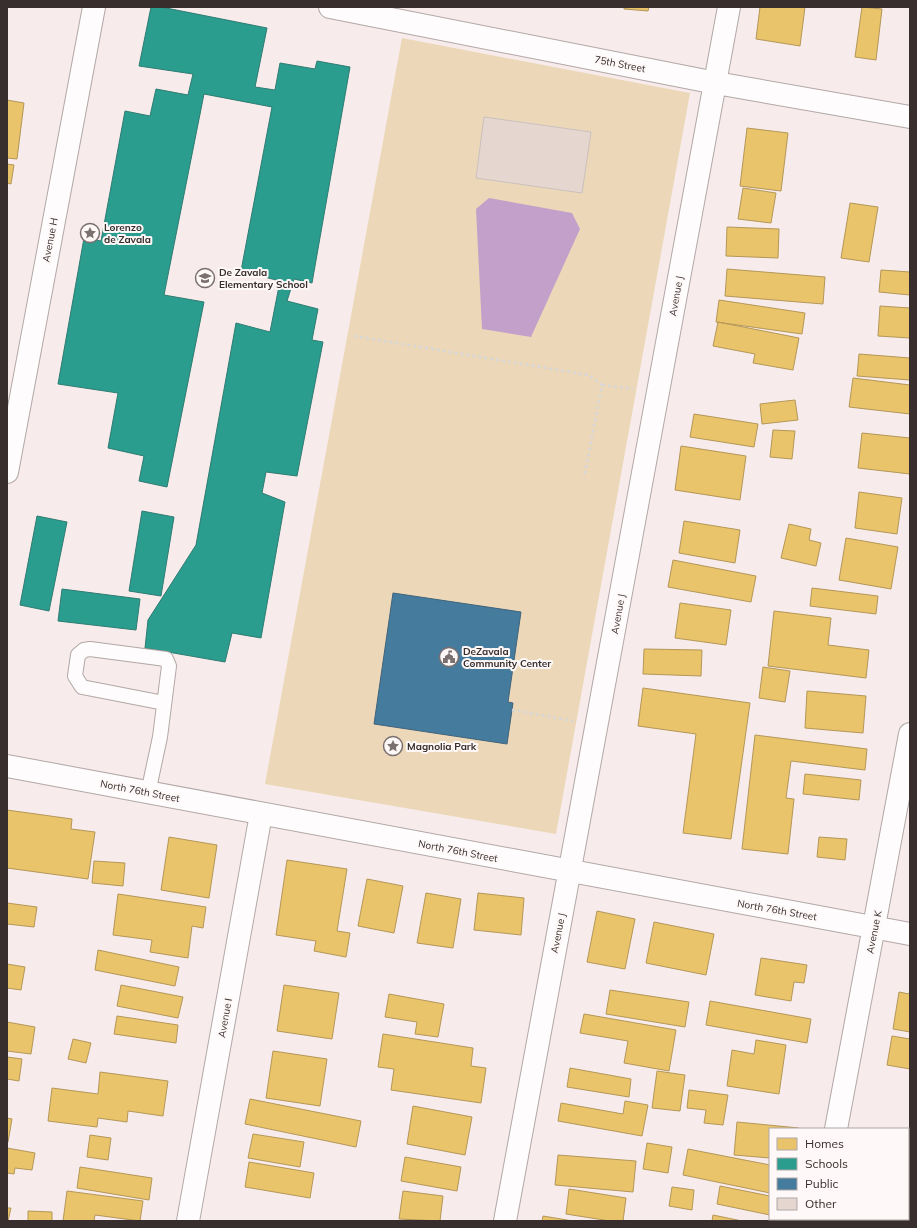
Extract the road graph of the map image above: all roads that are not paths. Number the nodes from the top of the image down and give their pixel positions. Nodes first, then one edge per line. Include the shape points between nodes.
1 (94, 7) edge
2 (330, 7) edge
3 (729, 7) edge
4 (403, 14) edge
5 (716, 83) junction
6 (910, 116) edge
7 (7, 472) edge
8 (164, 703) junction
9 (910, 734) edge
10 (7, 766) edge
11 (148, 792) junction
12 (261, 814) junction
13 (570, 872) junction
14 (874, 927) junction
15 (910, 934) edge
16 (836, 1128) edge
17 (188, 1221) edge
18 (505, 1221) edge

1 - 7 street, Avenue H
2 - 4 street, 75th Street
3 - 5 street, Avenue J
4 - 5 street, 75th Street
5 - 6 street, 75th Street
5 - 13 street, Avenue J
8 - 8 lane via 169,666 166,659 90,649 78,655 75,676 82,687
8 - 11 lane via 160,737
9 - 14 street, Avenue K
10 - 11 street, North 76th Street
11 - 12 street, North 76th Street
12 - 13 street, North 76th Street
12 - 17 street, Avenue I
13 - 14 street, North 76th Street
13 - 18 street, Avenue J
14 - 15 street, North 76th Street
14 - 16 street, Avenue K

